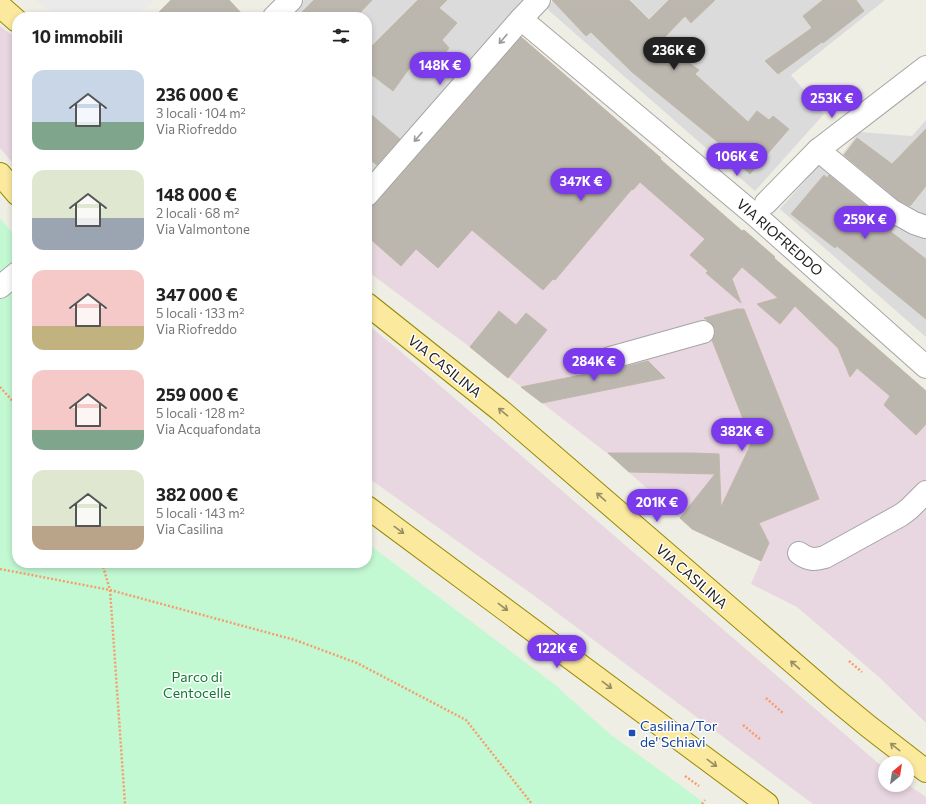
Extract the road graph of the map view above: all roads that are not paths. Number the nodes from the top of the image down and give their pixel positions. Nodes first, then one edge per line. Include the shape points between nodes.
1 (291, 0) edge
2 (539, 0) edge
3 (0, 6) edge
4 (279, 12) edge
5 (12, 16) edge
6 (521, 19) junction
7 (926, 68) edge
8 (818, 150) junction
9 (0, 174) edge
10 (12, 188) edge
11 (372, 189) edge
12 (766, 203) dead end
13 (926, 227) edge
14 (12, 277) edge
15 (0, 287) edge
16 (372, 308) edge
17 (703, 332) dead end
18 (610, 358) dead end
19 (926, 367) edge
20 (926, 492) edge
21 (372, 511) edge
22 (799, 553) dead end
23 (926, 771) edge
24 (767, 804) edge

1 - 4 street
2 - 6 street
3 - 5 main road
6 -> 11 street
6 - 19 street, VIA RIOFREDDO via 755,215
7 - 8 street
8 - 12 street
8 - 13 street via 891,210
9 - 10 main road
14 - 15 street
23 -> 16 main road, VIA CASILINA via 828,693 500,410
17 - 18 street
20 - 22 street via 901,515 825,557 812,559
21 -> 24 main road

